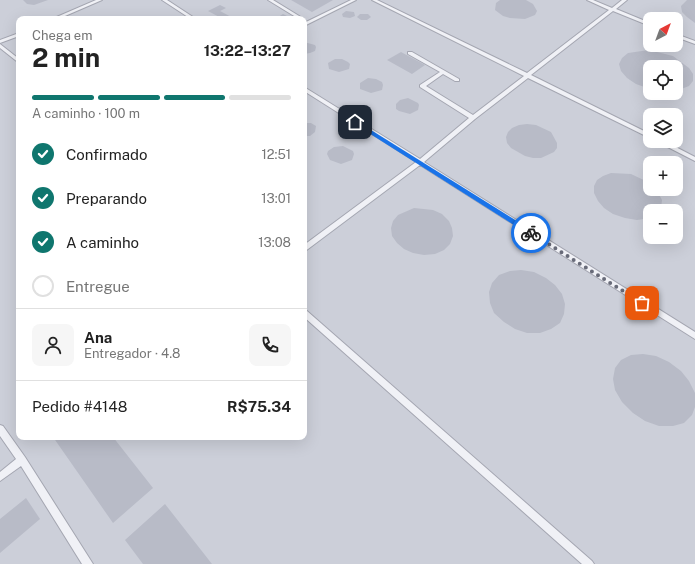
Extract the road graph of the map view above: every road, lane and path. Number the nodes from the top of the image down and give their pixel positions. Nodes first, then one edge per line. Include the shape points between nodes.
1 (100, 0) edge
2 (164, 0) edge
3 (270, 0) edge
4 (354, 0) edge
5 (374, 0) edge
6 (589, 0) edge
7 (625, 0) edge
8 (612, 9) junction
9 (61, 16) edge
10 (189, 16) edge
11 (295, 16) edge
12 (307, 21) edge
13 (643, 22) edge
14 (16, 35) edge
15 (683, 38) edge
16 (0, 42) edge
17 (695, 43) edge
18 (0, 45) edge
19 (410, 53) dead end
20 (16, 59) edge
21 (444, 72) junction
22 (528, 76) junction
23 (457, 80) dead end
24 (307, 91) edge
25 (473, 118) junction
26 (643, 133) edge
27 (673, 148) edge
28 (695, 159) edge
29 (419, 163) junction
30 (307, 246) edge
31 (307, 316) edge
32 (695, 336) edge
33 (0, 429) edge
34 (22, 460) junction
35 (0, 477) edge
36 (88, 564) edge
37 (589, 564) edge

1 - 9 lane
2 - 10 lane
3 - 11 lane
4 - 12 lane
5 - 22 lane
6 - 8 lane
7 - 8 lane
8 - 13 lane
8 - 22 lane
14 - 16 lane
15 - 17 lane
18 - 20 lane
19 - 21 lane
21 - 23 lane
21 - 25 lane via 422,86
22 - 25 lane
22 - 26 lane
24 - 29 lane
25 - 29 lane
27 - 28 lane
29 - 30 lane
29 - 32 lane
31 - 37 lane
33 - 34 lane
34 - 35 lane
34 - 36 lane

